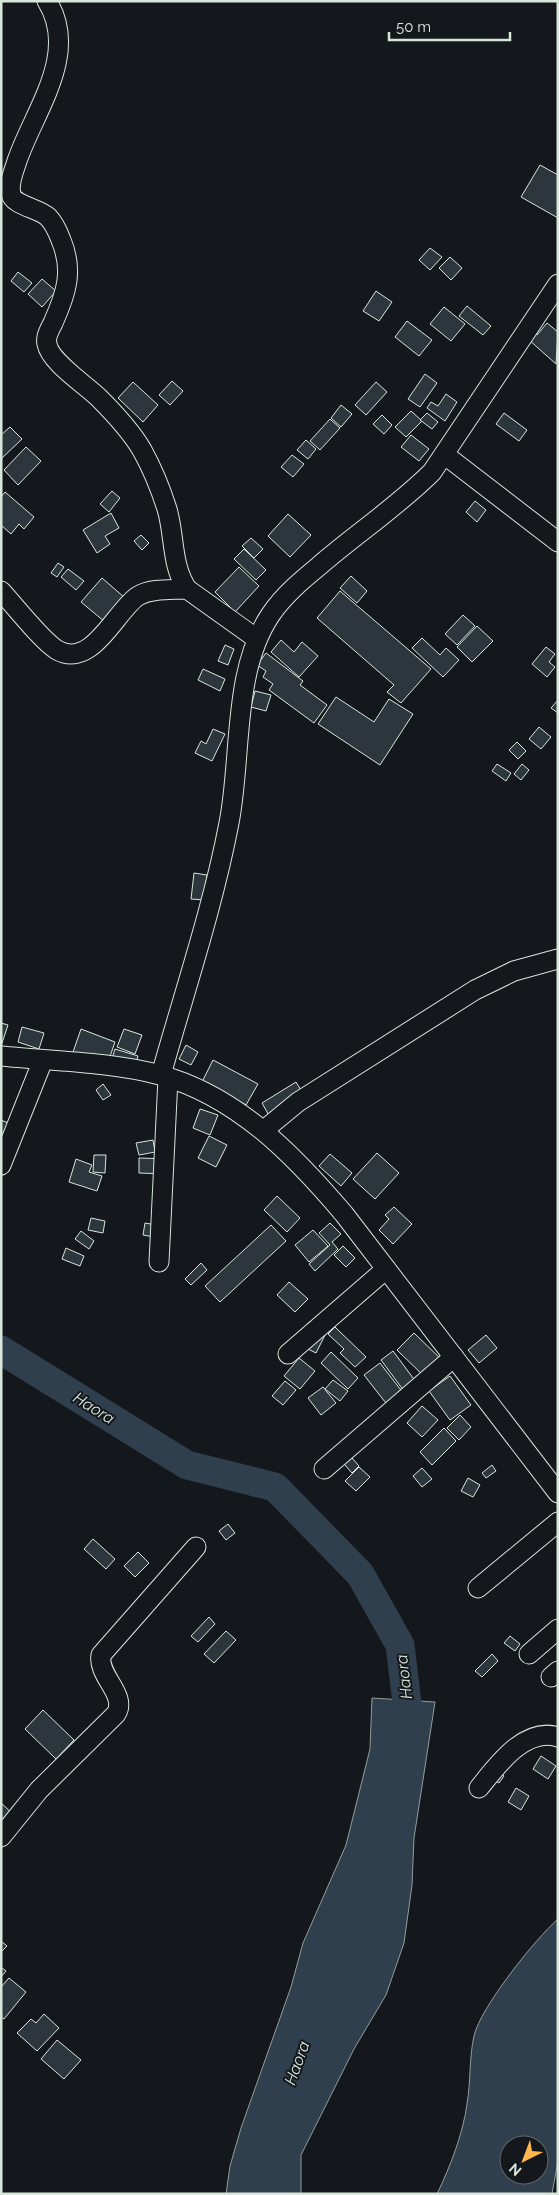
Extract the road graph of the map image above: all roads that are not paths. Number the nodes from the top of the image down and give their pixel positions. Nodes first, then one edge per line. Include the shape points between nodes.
1 (47, 1) edge
2 (558, 284) edge
3 (445, 455) junction
4 (558, 542) edge
5 (187, 589) junction
6 (1, 591) edge
7 (257, 639) junction
8 (558, 959) edge
9 (1, 1056) edge
10 (42, 1060) junction
11 (165, 1076) junction
12 (264, 1130) junction
13 (1, 1164) edge
14 (159, 1262) dead end
15 (386, 1269) junction
16 (288, 1354) dead end
17 (454, 1357) junction
18 (324, 1469) dead end
19 (558, 1493) edge
20 (558, 1522) edge
21 (196, 1547) dead end
22 (478, 1588) dead end
23 (558, 1629) edge
24 (529, 1654) dead end
25 (558, 1737) edge
26 (479, 1788) dead end
27 (1, 1837) edge

1 - 5 street via 57,23 58,54 44,100 11,178 10,193 13,199 47,216 68,256 67,290 46,342 50,352 109,408 142,450 167,510 175,561
2 - 3 street
3 - 4 street
3 - 7 street via 411,492 287,594
5 - 6 street via 147,592 137,597 99,640 87,648 66,653 51,646
5 - 7 street
7 - 11 street via 247,675 233,799 222,860
8 - 12 street via 514,971 475,990 298,1102
9 - 10 street
10 - 11 street
10 - 13 street
11 - 12 street via 235,1109
11 - 14 street
12 - 15 street via 320,1186
15 - 16 street
15 - 17 street
17 - 18 street
17 - 19 street
20 - 22 street
21 - 27 street via 101,1655 102,1670 119,1701 120,1708 116,1714 39,1790
23 - 24 street
25 - 26 street via 540,1737 518,1746 507,1754

